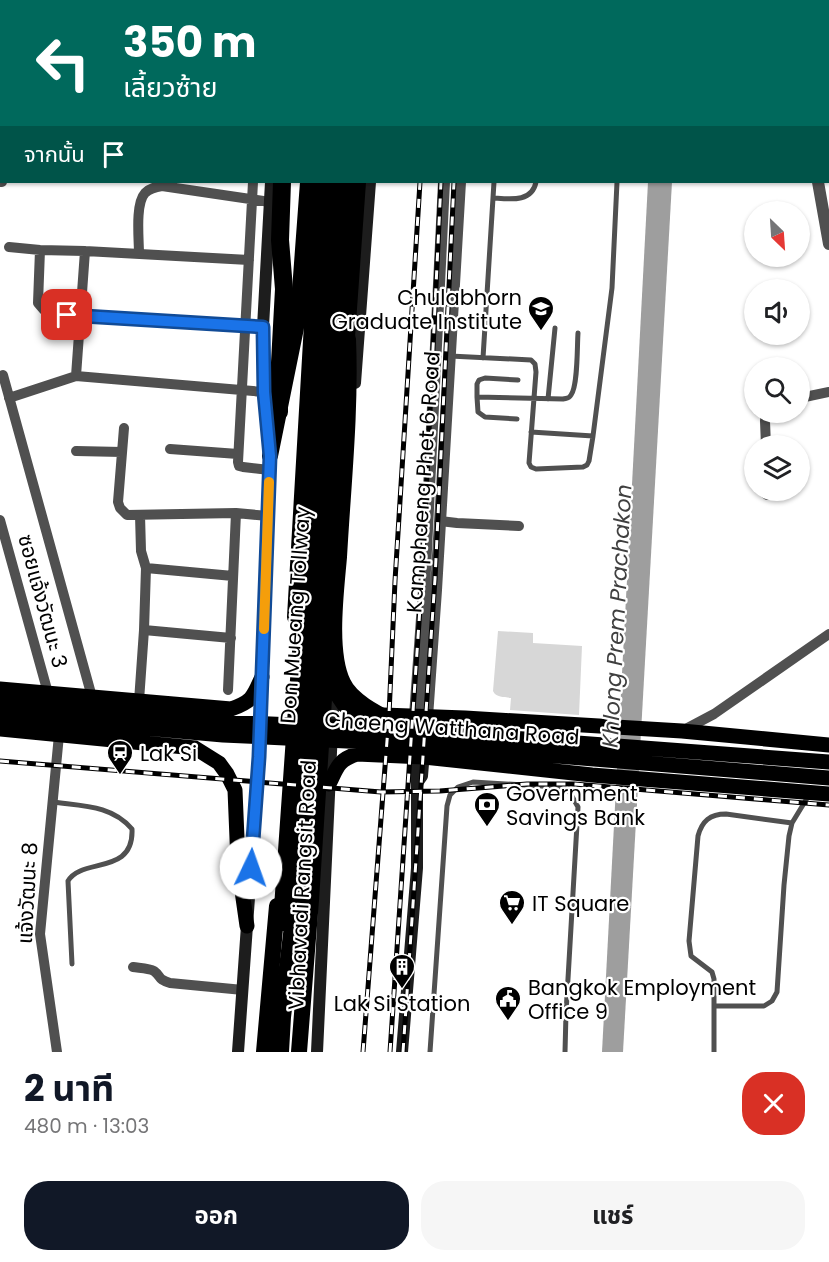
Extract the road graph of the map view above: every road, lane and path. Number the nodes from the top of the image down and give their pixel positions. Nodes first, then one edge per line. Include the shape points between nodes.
1 (253, 183) edge
2 (271, 183) edge
3 (282, 183) edge
4 (294, 183) edge
5 (308, 183) edge
6 (322, 183) edge
7 (334, 183) edge
8 (348, 183) edge
9 (358, 183) edge
10 (370, 183) edge
11 (444, 183) edge
12 (460, 183) edge
13 (494, 183) edge
14 (536, 183) edge
15 (617, 183) edge
16 (822, 184) edge
17 (444, 197) junction
18 (459, 198) junction
19 (492, 198) junction
20 (252, 200) junction
21 (825, 200) edge
22 (270, 202) junction
23 (829, 244) edge
24 (9, 247) dead end
25 (40, 250) junction
26 (85, 251) junction
27 (139, 254) junction
28 (343, 256) junction
29 (249, 260) junction
30 (284, 289) junction
31 (80, 315) junction
32 (245, 326) junction
33 (263, 327) junction
34 (555, 328) dead end
35 (578, 333) dead end
36 (450, 356) junction
37 (483, 358) junction
38 (3, 375) dead end
39 (76, 376) junction
40 (518, 380) dead end
41 (241, 390) junction
42 (264, 392) junction
43 (829, 392) edge
44 (810, 396) edge
45 (477, 397) junction
46 (9, 398) junction
47 (534, 398) junction
48 (548, 399) junction
49 (279, 412) junction
50 (517, 418) dead end
51 (124, 428) dead end
52 (531, 432) junction
53 (593, 436) junction
54 (170, 449) dead end
55 (76, 452) dead end
56 (122, 452) junction
57 (238, 454) junction
58 (270, 463) junction
59 (236, 513) junction
60 (140, 515) junction
61 (268, 516) junction
62 (0, 519) edge
63 (440, 521) junction
64 (519, 526) dead end
65 (146, 568) junction
66 (233, 576) junction
67 (144, 630) junction
68 (829, 634) edge
69 (231, 638) junction
70 (262, 678) junction
71 (0, 689) edge
72 (228, 690) dead end
73 (334, 690) junction
74 (48, 693) junction
75 (92, 697) junction
76 (139, 701) junction
77 (0, 702) edge
78 (207, 707) junction
79 (0, 715) edge
80 (465, 718) junction
81 (416, 721) junction
82 (0, 729) edge
83 (682, 731) junction
84 (59, 735) junction
85 (829, 745) edge
86 (195, 748) junction
87 (418, 757) junction
88 (463, 761) junction
89 (829, 762) edge
90 (803, 768) junction
91 (829, 778) edge
92 (329, 784) junction
93 (810, 792) junction
94 (829, 794) edge
95 (53, 802) junction
96 (792, 823) junction
97 (247, 926) junction
98 (72, 964) dead end
99 (133, 967) dead end
100 (243, 990) junction
101 (715, 1006) junction
102 (282, 1017) junction
103 (272, 1050) edge
104 (57, 1052) edge
105 (238, 1052) edge
106 (288, 1052) edge
107 (299, 1052) edge
108 (317, 1052) edge
109 (402, 1052) edge
110 (429, 1052) edge
111 (565, 1052) edge
112 (714, 1052) edge

1 - 20 street
2 - 22 main road
3 - 30 highway via 280,240
4 - 30 highway
5 - 49 highway via 298,314
6 - 103 highway, Vibhavadi Rangsit Road
7 - 103 highway, Don Mueang Tollway
8 - 28 highway, Don Mueang Tollway
9 - 107 highway, Vibhavadi Rangsit Road
10 - 73 main road, Vibhavadi Rangsit Road
11 - 17 street, Kamphaeng Phet 6 Road
12 - 18 street, Kamphaeng Phet 6 Road
13 - 19 lane
14 - 19 lane via 522,198
15 - 53 lane via 612,288
16 - 21 street
17 - 18 street
17 - 81 street, Kamphaeng Phet 6 Road
18 - 36 street, Kamphaeng Phet 6 Road
19 - 37 lane
20 - 22 street
20 - 27 street via 162,186 150,188 139,206
20 - 29 street
21 - 23 street
22 - 33 main road
24 - 25 street
25 - 26 street
25 - 31 street via 38,303 54,314
26 - 27 street
26 - 31 street
27 - 29 street
28 - 81 highway via 348,368 333,655 342,684 356,702
28 - 102 highway, Don Mueang Tollway via 297,893
29 - 32 street
30 - 49 highway
31 - 32 street
31 - 39 street
32 - 33 street
32 - 41 street
33 - 42 main road
34 - 48 lane
35 - 48 lane via 571,396
36 - 37 lane
36 - 63 street, Kamphaeng Phet 6 Road
37 - 47 lane via 531,360 535,364
38 - 46 street
39 - 41 street
39 - 46 street
40 - 45 lane via 479,380
41 - 42 street
41 - 57 street
42 - 58 main road
43 - 44 street
45 - 47 lane
45 - 50 lane via 481,415
46 - 75 street
47 - 48 lane
47 - 52 lane
49 - 58 highway
51 - 56 street
52 - 53 lane
52 - 53 lane via 529,463 536,469 583,467 589,461
54 - 57 street
55 - 56 street
56 - 60 street via 118,502 127,515
57 - 58 street via 239,466
58 - 61 main road
59 - 60 street
59 - 61 street
59 - 66 street
60 - 65 street via 141,551
61 - 70 main road
62 - 74 street, ซอยแจ้งวัฒนะ 3
63 - 64 street
63 - 81 street, Kamphaeng Phet 6 Road
65 - 66 street
65 - 67 street
66 - 69 street
67 - 69 street
67 - 76 street
68 - 83 street via 714,714
69 - 72 street
70 - 78 main road via 253,698 244,705 231,709
70 - 97 main road
71 - 74 main road
73 - 81 main road, Chaeng Watthana Road via 352,711
73 - 92 main road, Vibhavadi Rangsit Road
74 - 75 main road
75 - 76 main road
76 - 78 main road
77 - 81 main road, Chaeng Watthana Road via 223,722
78 - 86 main road via 215,715 217,732 212,742
79 - 90 main road, Chaeng Watthana Road via 223,735
80 - 81 main road, Chaeng Watthana Road
80 - 83 main road, Chaeng Watthana Road
80 - 88 main road via 450,728 447,739 452,755
81 - 87 main road, Kamphaeng Phet 6 Road
81 - 90 main road, Chaeng Watthana Road
82 - 84 main road
83 - 85 main road, Chaeng Watthana Road
84 - 86 main road
84 - 95 street, แจ้งวัฒนะ 8
86 - 97 main road via 219,763 235,790 237,862
87 - 88 main road, Chaeng Watthana Road
87 - 92 main road, Chaeng Watthana Road via 349,756 341,761
87 - 109 main road, Kamphaeng Phet 6 Road via 422,776 417,783 417,868
88 - 93 main road, Chaeng Watthana Road
89 - 90 main road, Chaeng Watthana Road
90 - 91 main road, Chaeng Watthana Road
92 - 108 main road, Vibhavadi Rangsit Road
93 - 94 main road, Chaeng Watthana Road
93 - 96 lane
95 - 98 lane via 100,808 116,814 132,829 131,844 122,857 75,872 68,881
95 - 104 street, แจ้งวัฒนะ 8 via 40,934
96 - 101 lane via 777,992 764,1006
96 - 101 lane via 716,814 700,828 688,941 691,956 712,972
97 - 100 main road
99 - 100 street via 152,970 159,979 170,983
100 - 105 main road
101 - 112 lane
102 - 103 highway, Don Mueang Tollway
102 - 106 highway
110 - 111 lane via 447,806 458,787 472,782 558,787 569,791 578,807

